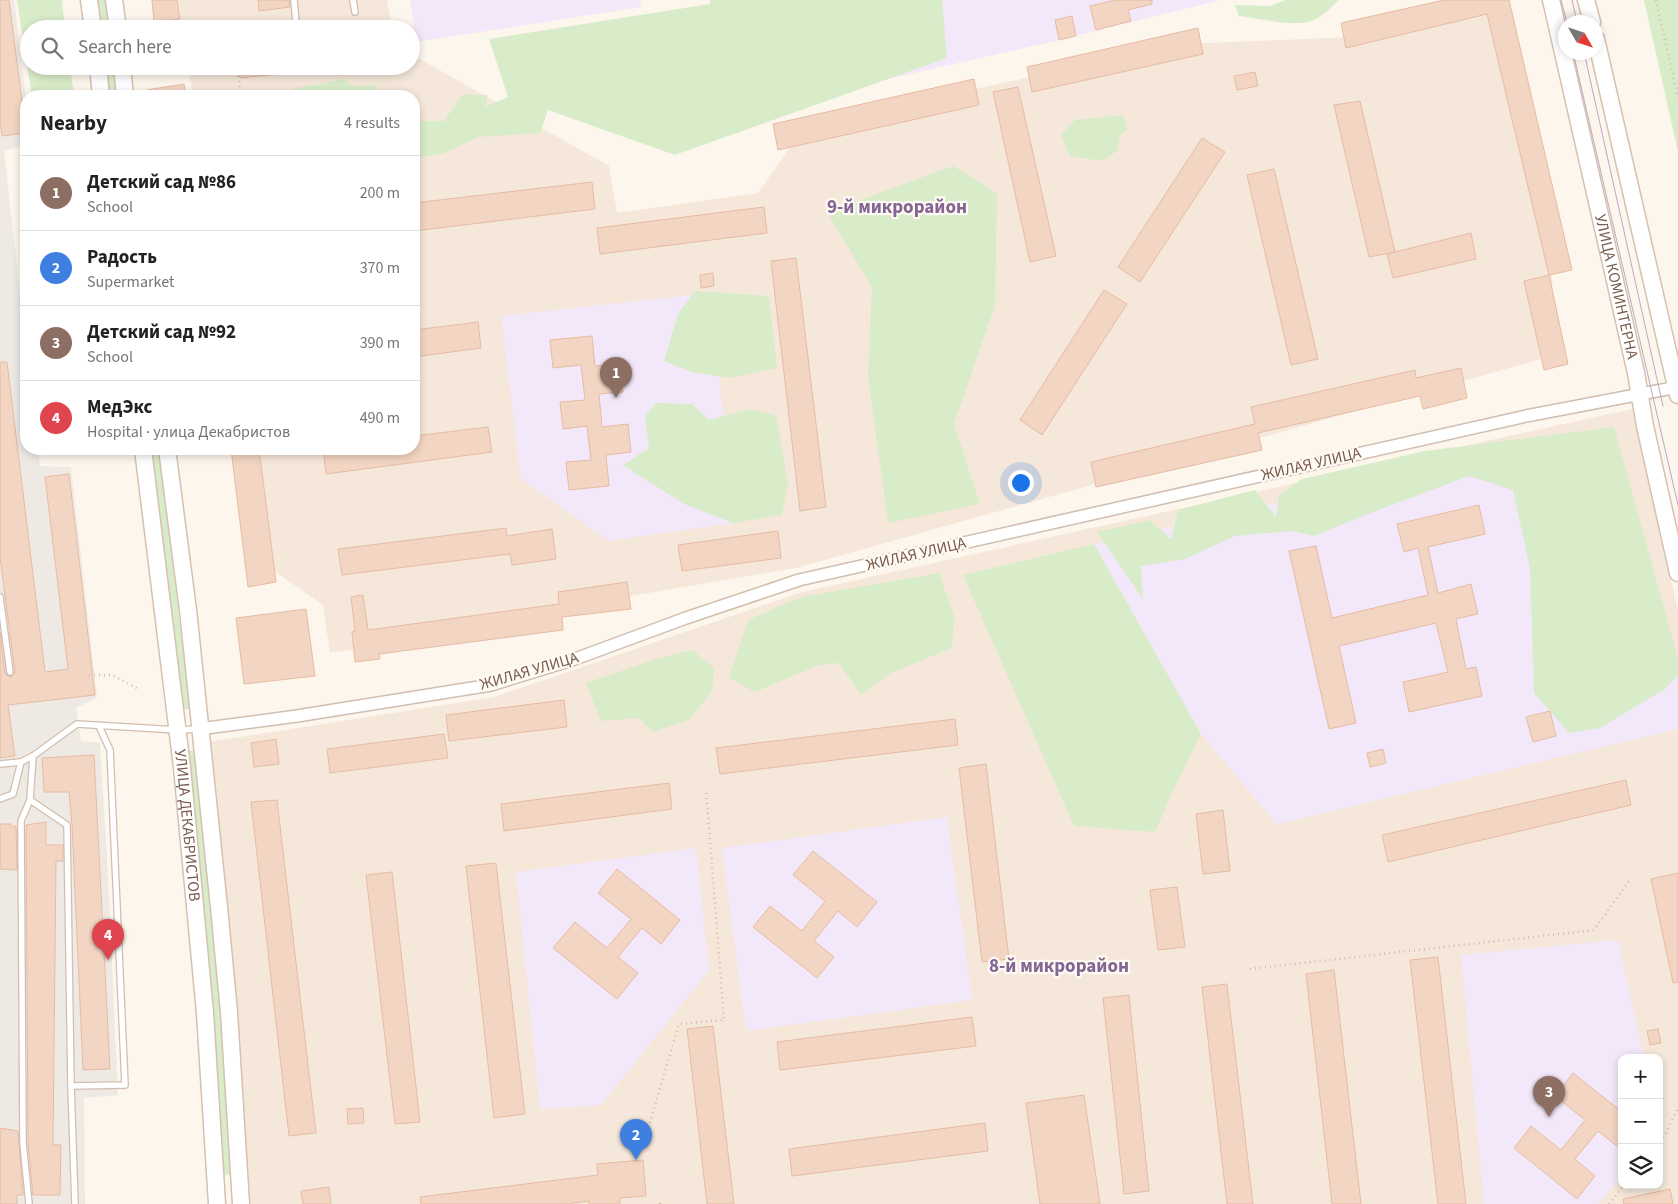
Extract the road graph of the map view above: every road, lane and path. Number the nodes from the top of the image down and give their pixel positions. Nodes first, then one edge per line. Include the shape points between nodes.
1 (89, 0) edge
2 (114, 0) edge
3 (294, 0) edge
4 (354, 0) edge
5 (1551, 0) edge
6 (1586, 0) edge
7 (1656, 0) edge
8 (355, 12) dead end
9 (1590, 15) edge
10 (92, 20) edge
11 (117, 20) edge
12 (296, 20) edge
13 (1601, 60) edge
14 (99, 75) edge
15 (123, 75) edge
16 (238, 75) edge
17 (100, 90) edge
18 (125, 90) edge
19 (240, 90) edge
20 (1678, 98) edge
21 (1677, 390) edge
22 (1640, 395) junction
23 (144, 455) edge
24 (168, 455) edge
25 (1678, 573) edge
26 (0, 597) edge
27 (10, 672) dead end
28 (89, 675) dead end
29 (140, 690) dead end
30 (99, 726) junction
31 (199, 729) junction
32 (177, 730) junction
33 (33, 756) junction
34 (20, 762) junction
35 (0, 764) edge
36 (706, 789) dead end
37 (0, 799) edge
38 (30, 800) junction
39 (1629, 881) dead end
40 (1250, 968) dead end
41 (71, 1086) junction
42 (1678, 1108) edge
43 (1663, 1136) edge
44 (644, 1142) dead end
45 (1621, 1189) edge
46 (29, 1204) edge
47 (75, 1204) edge
48 (217, 1204) edge
49 (241, 1204) edge
50 (1609, 1204) edge

1 - 10 street
2 - 11 street
3 - 12 lane
4 - 8 lane
5 - 22 street, УЛИЦА КОМИНТЕРНА
6 - 9 street
7 - 20 path
13 - 21 street
14 - 17 street
15 - 18 street
16 - 19 path
21 - 22 street, ЖИЛАЯ УЛИЦА
22 - 25 street, УЛИЦА КОМИНТЕРНА
22 - 31 street, ЖИЛАЯ УЛИЦА via 1516,418 799,580 575,659 490,685
23 - 32 street, УЛИЦА ДЕКАБРИСТОВ
24 - 31 street, УЛИЦА ДЕКАБРИСТОВ via 188,610
26 - 27 lane
28 - 29 path via 112,675
30 - 32 lane
30 - 33 lane via 78,724
30 - 41 lane via 110,750 125,1085
31 - 32 lane
31 - 49 street, УЛИЦА ДЕКАБРИСТОВ via 229,1012
32 - 48 street, УЛИЦА ДЕКАБРИСТОВ via 205,1013
33 - 34 lane
33 - 38 lane
34 - 35 lane
34 - 37 lane via 13,794
36 - 44 path via 724,1020 679,1024
38 - 41 lane via 67,825
38 - 46 lane via 21,822 22,1143
39 - 40 path via 1594,930
41 - 47 lane
42 - 43 path
45 - 50 path

